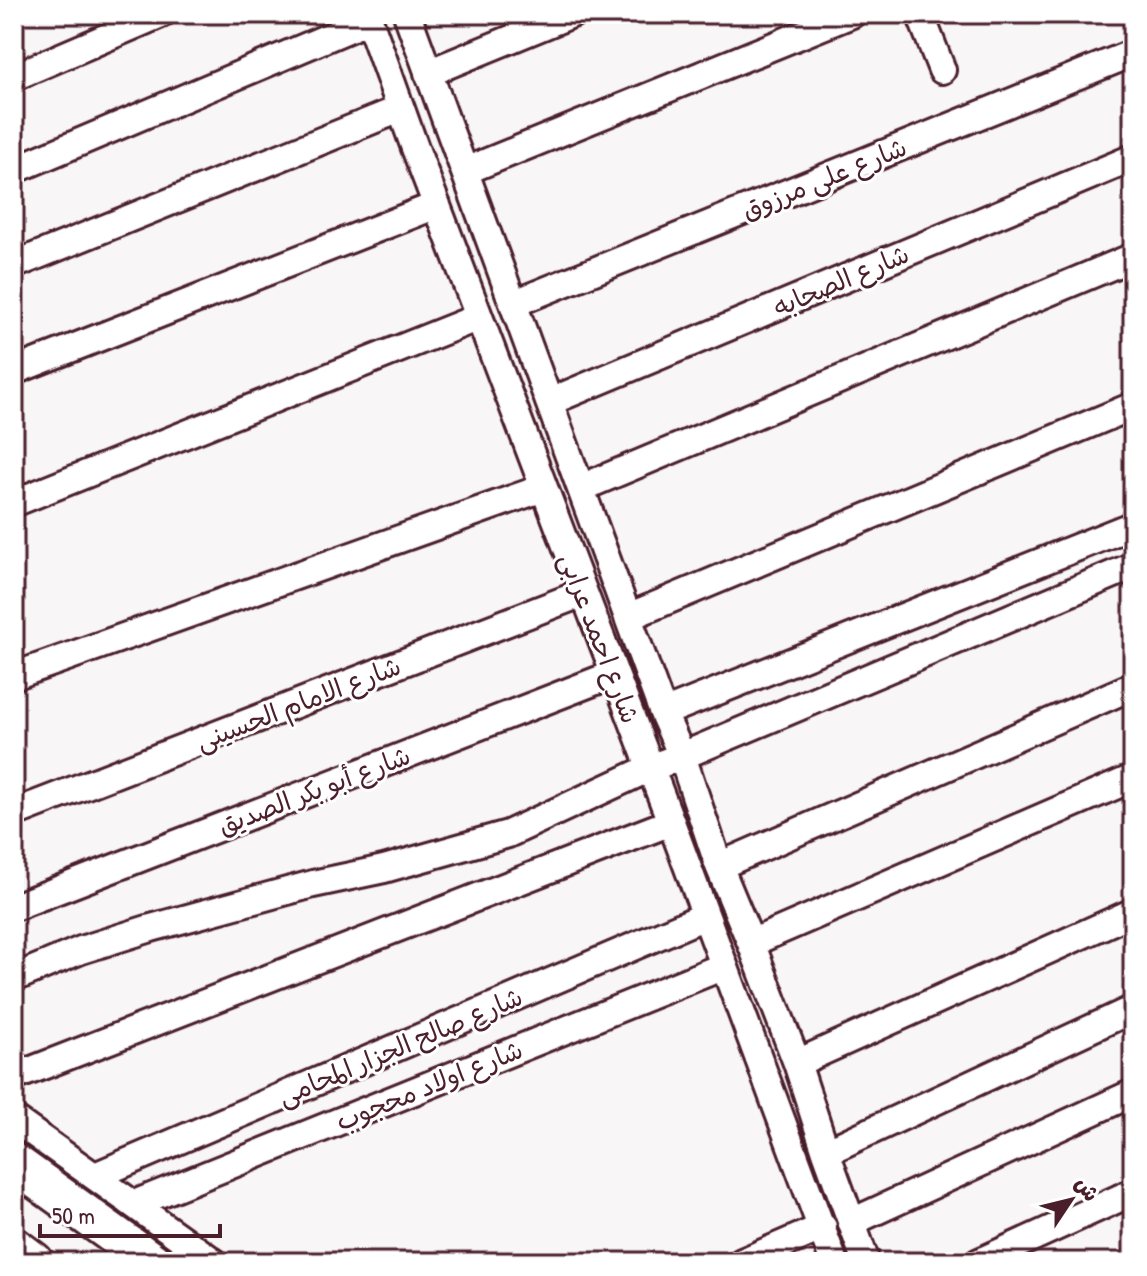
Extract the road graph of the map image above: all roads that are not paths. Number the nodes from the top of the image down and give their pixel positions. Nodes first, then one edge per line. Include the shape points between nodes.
1 (161, 14) edge
2 (407, 14) edge
3 (572, 14) edge
4 (920, 14) edge
5 (368, 17) edge
6 (838, 17) edge
7 (1133, 53) edge
8 (942, 70) dead end
9 (428, 73) junction
10 (14, 77) edge
11 (400, 109) junction
12 (450, 133) junction
13 (415, 148) junction
14 (1133, 158) edge
15 (14, 170) edge
16 (465, 171) junction
17 (437, 205) junction
18 (1133, 257) edge
19 (14, 265) edge
20 (515, 303) junction
21 (479, 317) junction
22 (14, 371) edge
23 (549, 402) junction
24 (1133, 406) edge
25 (543, 488) junction
26 (581, 488) junction
27 (14, 503) edge
28 (1133, 525) edge
29 (1133, 566) edge
30 (583, 593) junction
31 (628, 617) junction
32 (614, 674) junction
33 (14, 676) edge
34 (1133, 686) edge
35 (663, 713) junction
36 (682, 756) junction
37 (650, 768) junction
38 (1133, 778) edge
39 (14, 813) edge
40 (671, 822) junction
41 (719, 866) junction
42 (14, 907) edge
43 (1133, 912) edge
44 (705, 916) junction
45 (751, 943) junction
46 (724, 966) junction
47 (14, 978) edge
48 (1133, 1009) edge
49 (797, 1063) junction
50 (14, 1077) edge
51 (1133, 1093) edge
52 (14, 1119) edge
53 (826, 1152) junction
54 (14, 1163) edge
55 (95, 1176) junction
56 (1133, 1192) edge
57 (134, 1204) junction
58 (852, 1222) junction
59 (823, 1227) junction
60 (14, 1247) edge
61 (34, 1262) edge
62 (152, 1262) edge
63 (214, 1262) edge
64 (742, 1262) edge
65 (834, 1262) edge
66 (866, 1262) edge
67 (979, 1262) edge

1 - 10 street
2 - 9 street, شارع احمد عرابى
3 - 9 street
4 - 8 street
5 - 11 street, شارع احمد عرابى
5 - 15 street
6 - 16 street
7 - 20 street, شارع على مرزوق
9 - 12 street, شارع احمد عرابى
11 - 13 street, شارع احمد عرابى
11 - 19 street
12 - 13 street
12 - 16 street, شارع احمد عرابى
13 - 17 street, شارع احمد عرابى
14 - 23 street, شارع الصحابه
16 - 20 street, شارع احمد عرابى
17 - 21 street, شارع احمد عرابى
17 - 22 street
18 - 26 street
20 - 23 street, شارع احمد عرابى
21 - 25 street, شارع احمد عرابى
21 - 27 street
23 - 26 street, شارع احمد عرابى
24 - 31 street
25 - 30 street, شارع احمد عرابى
25 - 33 street
26 - 31 street, شارع احمد عرابى
28 - 35 street
29 - 36 street
30 - 32 street, شارع احمد عرابى
30 - 39 street, شارع الامام الحسينى
31 - 35 street, شارع احمد عرابى
32 - 37 street, شارع احمد عرابى
32 - 42 street, شارع أبو بكر الصديق
34 - 41 street
35 - 36 street, شارع احمد عرابى
36 - 37 street
36 - 41 street, شارع احمد عرابى
37 - 40 street, شارع احمد عرابى
37 - 47 street via 508,834 151,928
38 - 45 street
40 - 44 street, شارع احمد عرابى
40 - 50 street
41 - 45 street, شارع احمد عرابى
43 - 49 street
44 - 46 street, شارع احمد عرابى
44 - 55 street, شارع صالح الجزار المحامى
45 - 49 street, شارع احمد عرابى
46 - 57 street, شارع اولاد محجوب
46 - 59 street, شارع احمد عرابى
48 - 53 street
49 - 53 street, شارع احمد عرابى
51 - 58 street
52 - 55 street
53 - 58 street, شارع احمد عرابى
54 - 62 highway
55 - 57 street
56 - 67 street
57 - 63 street
58 - 66 street, شارع احمد عرابى
59 - 64 street
59 - 65 street, شارع احمد عرابى
60 - 61 highway

